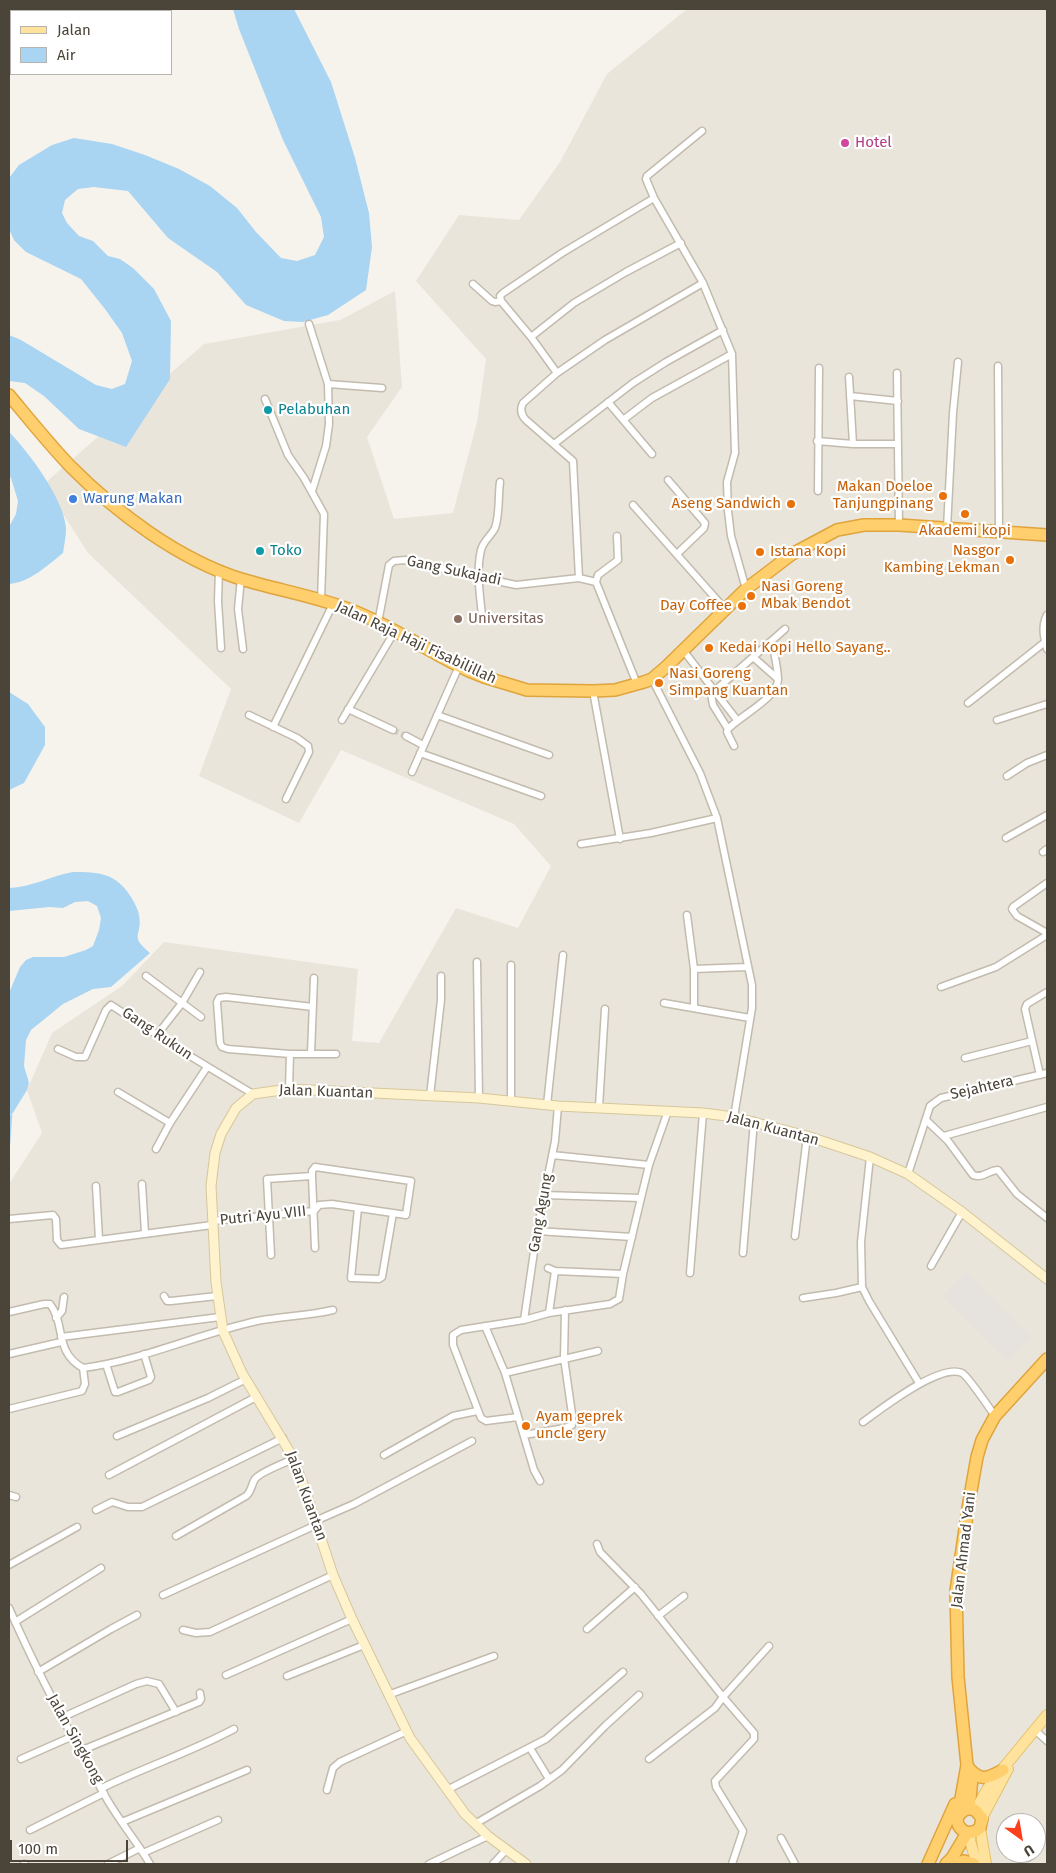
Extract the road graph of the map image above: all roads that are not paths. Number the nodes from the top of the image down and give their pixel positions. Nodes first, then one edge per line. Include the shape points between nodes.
1 (702, 131) dead end
2 (654, 198) junction
3 (681, 243) junction
4 (703, 283) junction
5 (473, 284) dead end
6 (501, 301) junction
7 (309, 324) dead end
8 (723, 330) junction
9 (531, 338) junction
10 (732, 354) junction
11 (958, 362) dead end
12 (998, 366) dead end
13 (820, 368) dead end
14 (557, 373) junction
15 (897, 373) dead end
16 (849, 377) dead end
17 (328, 384) junction
18 (382, 388) dead end
19 (9, 395) edge
20 (850, 396) junction
21 (265, 399) dead end
22 (898, 401) junction
23 (608, 402) junction
24 (623, 420) junction
25 (817, 441) junction
26 (554, 444) junction
27 (853, 444) junction
28 (897, 444) junction
29 (652, 454) dead end
30 (668, 480) dead end
31 (500, 482) dead end
32 (312, 491) junction
33 (818, 491) dead end
34 (633, 505) dead end
35 (899, 525) junction
36 (948, 528) junction
37 (999, 532) junction
38 (1047, 535) edge
39 (618, 536) dead end
40 (676, 554) junction
41 (219, 570) junction
42 (478, 577) junction
43 (241, 578) junction
44 (579, 578) junction
45 (596, 582) junction
46 (746, 589) junction
47 (321, 600) junction
48 (333, 604) junction
49 (725, 609) junction
50 (1047, 615) edge
51 (482, 616) dead end
52 (378, 623) junction
53 (785, 629) dead end
54 (395, 631) junction
55 (772, 641) junction
56 (1045, 642) junction
57 (221, 648) dead end
58 (243, 648) dead end
59 (1047, 649) edge
60 (683, 650) junction
61 (753, 657) junction
62 (458, 666) junction
63 (652, 678) junction
64 (778, 679) junction
65 (637, 684) junction
66 (713, 690) junction
67 (593, 691) junction
68 (968, 703) dead end
69 (1047, 704) edge
70 (348, 709) junction
71 (437, 714) junction
72 (249, 715) dead end
73 (342, 720) dead end
74 (737, 720) junction
75 (996, 720) dead end
76 (273, 727) junction
77 (728, 729) junction
78 (393, 730) tunnel mouth
79 (406, 736) tunnel mouth
80 (423, 745) junction
81 (734, 746) dead end
82 (420, 753) junction
83 (549, 755) dead end
84 (1047, 755) edge
85 (412, 772) dead end
86 (1007, 776) dead end
87 (541, 796) dead end
88 (286, 799) dead end
89 (1047, 815) edge
90 (717, 818) junction
91 (1006, 838) dead end
92 (620, 839) junction
93 (581, 844) dead end
94 (1047, 883) edge
95 (687, 915) dead end
96 (1047, 934) edge
97 (563, 956) dead end
98 (478, 962) dead end
99 (512, 965) dead end
100 (748, 967) junction
101 (694, 969) junction
102 (200, 972) dead end
103 (146, 976) dead end
104 (441, 976) dead end
105 (314, 978) dead end
106 (941, 987) dead end
107 (1047, 992) edge
108 (182, 1003) junction
109 (664, 1003) dead end
110 (313, 1007) junction
111 (694, 1008) junction
112 (605, 1009) dead end
113 (201, 1017) dead end
114 (750, 1018) junction
115 (158, 1034) junction
116 (1032, 1041) junction
117 (58, 1049) dead end
118 (311, 1053) junction
119 (290, 1054) junction
120 (336, 1054) dead end
121 (965, 1058) dead end
122 (207, 1067) junction
123 (1047, 1073) edge
124 (1040, 1074) junction
125 (289, 1089) junction
126 (118, 1092) dead end
127 (253, 1094) junction
128 (430, 1096) junction
129 (479, 1098) junction
130 (511, 1101) junction
131 (547, 1104) junction
132 (558, 1106) junction
133 (600, 1107) junction
134 (1047, 1107) edge
135 (668, 1111) junction
136 (703, 1112) junction
137 (734, 1117) junction
138 (926, 1120) junction
139 (754, 1121) junction
140 (170, 1123) junction
141 (807, 1136) junction
142 (944, 1136) junction
143 (156, 1149) dead end
144 (552, 1155) junction
145 (870, 1158) junction
146 (649, 1165) junction
147 (908, 1174) junction
148 (312, 1176) junction
149 (142, 1184) dead end
150 (96, 1186) dead end
151 (544, 1195) junction
152 (641, 1198) junction
153 (358, 1208) junction
154 (314, 1211) junction
155 (962, 1212) junction
156 (393, 1213) junction
157 (269, 1216) junction
158 (1047, 1218) edge
159 (9, 1219) edge
160 (212, 1223) junction
161 (537, 1231) junction
162 (145, 1233) junction
163 (795, 1236) dead end
164 (632, 1237) junction
165 (99, 1239) junction
166 (315, 1248) dead end
167 (743, 1253) dead end
168 (270, 1255) dead end
169 (931, 1266) dead end
170 (548, 1268) dead end
171 (556, 1271) junction
172 (623, 1274) junction
173 (690, 1274) dead end
174 (1047, 1279) edge
175 (862, 1287) junction
176 (164, 1296) dead end
177 (218, 1296) junction
178 (64, 1297) dead end
179 (803, 1298) dead end
180 (333, 1310) dead end
181 (565, 1310) junction
182 (9, 1312) edge
183 (549, 1313) junction
184 (220, 1316) junction
185 (56, 1318) junction
186 (524, 1320) junction
187 (485, 1326) junction
188 (223, 1331) junction
189 (61, 1339) junction
190 (598, 1351) dead end
191 (9, 1354) edge
192 (144, 1354) junction
193 (564, 1358) junction
194 (1047, 1358) edge
195 (106, 1364) junction
196 (82, 1368) junction
197 (505, 1373) junction
198 (246, 1379) junction
199 (920, 1383) junction
200 (256, 1397) junction
201 (9, 1409) edge
202 (477, 1411) junction
203 (995, 1416) junction
204 (518, 1417) junction
205 (863, 1422) dead end
206 (524, 1435) junction
207 (117, 1436) dead end
208 (283, 1438) junction
209 (472, 1441) dead end
210 (384, 1455) dead end
211 (293, 1459) junction
212 (108, 1475) dead end
213 (540, 1481) dead end
214 (96, 1510) dead end
215 (316, 1523) junction
216 (77, 1528) dead end
217 (176, 1536) dead end
218 (597, 1544) dead end
219 (9, 1565) edge
220 (101, 1568) dead end
221 (334, 1575) junction
222 (635, 1587) junction
223 (162, 1595) dead end
224 (684, 1596) dead end
225 (9, 1608) edge
226 (137, 1615) dead end
227 (658, 1616) junction
228 (352, 1619) junction
229 (15, 1622) junction
230 (587, 1629) dead end
231 (183, 1630) dead end
232 (364, 1645) junction
233 (769, 1646) dead end
234 (494, 1656) dead end
235 (38, 1672) junction
236 (623, 1672) dead end
237 (226, 1675) dead end
238 (286, 1676) dead end
239 (200, 1693) dead end
240 (388, 1695) junction
241 (639, 1695) dead end
242 (723, 1696) junction
243 (176, 1712) junction
244 (1047, 1715) edge
245 (63, 1717) junction
246 (234, 1729) dead end
247 (407, 1731) junction
248 (1036, 1731) junction
249 (73, 1736) junction
250 (1047, 1741) edge
251 (1025, 1743) junction
252 (530, 1748) junction
253 (80, 1751) junction
254 (21, 1759) dead end
255 (649, 1759) dead end
256 (247, 1770) dead end
257 (969, 1770) junction
258 (1003, 1770) junction
259 (549, 1779) junction
260 (991, 1784) junction
261 (103, 1790) junction
262 (327, 1790) dead end
263 (447, 1790) junction
264 (962, 1793) junction
265 (965, 1813) junction
266 (218, 1820) dead end
267 (122, 1822) junction
268 (475, 1824) junction
269 (975, 1829) junction
270 (30, 1830) dead end
271 (488, 1836) junction
272 (781, 1838) dead end
273 (507, 1849) junction
274 (142, 1851) junction
275 (108, 1864) edge
276 (150, 1864) edge
277 (429, 1864) edge
278 (493, 1864) edge
279 (526, 1864) edge
280 (732, 1864) edge
281 (795, 1864) edge
282 (929, 1864) edge
283 (946, 1864) edge
284 (952, 1864) edge
285 (975, 1864) edge
286 (986, 1864) edge

1 - 2 street via 647,176
2 - 3 street
2 - 6 street via 562,252 503,293
3 - 4 street
3 - 9 street via 574,303
4 - 8 street
4 - 14 street via 604,340
5 - 6 street via 492,301
6 - 9 street
7 - 17 street
8 - 10 street
8 - 23 street via 666,362
9 - 14 street
10 - 24 street via 652,398
10 - 46 street via 735,453 728,482 728,511 731,536
11 - 36 street
12 - 37 street
13 - 25 street
14 - 26 street via 521,408 526,420
15 - 22 street
16 - 20 street
17 - 18 street
17 - 32 street via 326,446
19 - 41 highway, Jalan Raja Haji Fisabilillah via 70,466 103,496 186,556
20 - 22 street
20 - 27 street
21 - 32 street via 288,455
22 - 28 street
23 - 24 street
23 - 26 street
24 - 29 street
25 - 27 street
25 - 33 street
26 - 44 street via 570,457 574,465
27 - 28 street
28 - 35 street
30 - 40 street via 705,523 704,528
31 - 42 street via 496,523 481,550
32 - 47 street via 325,518
34 - 40 street
35 - 36 highway, Jalan Raja Haji Fisabilillah
35 - 46 highway, Jalan Raja Haji Fisabilillah via 864,525 837,530 792,554
36 - 37 highway, Jalan Raja Haji Fisabilillah
37 - 38 highway, Jalan Raja Haji Fisabilillah
39 - 45 street via 618,560 598,575
40 - 49 street
41 - 43 highway, Jalan Raja Haji Fisabilillah
41 - 57 street
42 - 44 street, Gang Sukajadi via 525,585
42 - 51 street
42 - 52 street, Gang Sukajadi via 405,560 394,561 389,565
43 - 47 highway, Jalan Raja Haji Fisabilillah
43 - 58 street via 238,609
44 - 45 street
45 - 65 street
46 - 49 highway, Jalan Raja Haji Fisabilillah
47 - 48 highway, Jalan Raja Haji Fisabilillah
48 - 52 highway, Jalan Raja Haji Fisabilillah
48 - 76 street
49 - 60 highway, Jalan Raja Haji Fisabilillah
50 - 56 street
52 - 54 highway, Jalan Raja Haji Fisabilillah
53 - 55 street
54 - 62 highway, Jalan Raja Haji Fisabilillah
54 - 70 street
55 - 61 street
55 - 64 street
56 - 59 street
56 - 68 street
60 - 63 highway, Jalan Raja Haji Fisabilillah
60 - 66 street
61 - 64 street
61 - 66 street
62 - 67 highway, Jalan Raja Haji Fisabilillah via 527,690
62 - 71 street
63 - 65 highway, Jalan Raja Haji Fisabilillah
63 - 90 street via 700,773
64 - 74 street via 773,692
65 - 67 highway, Jalan Raja Haji Fisabilillah
66 - 74 street
66 - 77 street via 713,705
67 - 92 street
69 - 75 street
70 - 73 street
70 - 78 street
71 - 80 street
71 - 83 street
72 - 76 street
74 - 77 street
76 - 88 street via 306,744 310,751
77 - 81 street
79 - 80 street
80 - 82 street
82 - 85 street
82 - 87 street
84 - 86 street
89 - 91 street
90 - 92 street
90 - 100 street
92 - 93 street
94 - 96 street via 1012,909 1017,916
95 - 101 street
96 - 106 street via 996,967
97 - 131 street
98 - 129 street
99 - 130 street
100 - 101 street
100 - 114 street via 752,985
101 - 111 street
102 - 108 street
103 - 108 street
104 - 128 street
105 - 110 street
107 - 116 street via 1027,1004 1025,1009
108 - 113 street
108 - 115 street
109 - 111 street
110 - 118 street
110 - 119 street via 226,997 217,1000 220,1043 224,1048
111 - 114 street
112 - 133 street
114 - 137 street
115 - 117 street, Gang Rukun via 111,1005 85,1057 76,1057
115 - 122 street, Gang Rukun
116 - 121 street
116 - 124 street
118 - 119 street
118 - 120 street
119 - 125 street
122 - 127 street, Gang Rukun
122 - 140 street
123 - 124 street, Sejahtera
124 - 138 street, Sejahtera via 941,1098 931,1104
125 - 127 street, Jalan Kuantan
125 - 128 street, Jalan Kuantan
126 - 140 street
127 - 160 street, Jalan Kuantan via 236,1108 215,1152 211,1186
128 - 129 street, Jalan Kuantan
129 - 130 street, Jalan Kuantan
130 - 131 street, Jalan Kuantan
131 - 132 street, Jalan Kuantan
132 - 133 street, Jalan Kuantan
132 - 144 street, Gang Agung
133 - 135 street, Jalan Kuantan
134 - 142 street
135 - 136 street, Jalan Kuantan
135 - 146 street
136 - 137 street, Jalan Kuantan
136 - 173 street
137 - 139 street, Jalan Kuantan
138 - 142 street
138 - 147 street, Sejahtera
139 - 141 street, Jalan Kuantan
139 - 167 street
140 - 143 street
141 - 145 street, Jalan Kuantan
141 - 163 street
142 - 158 street via 973,1174 980,1176 998,1170 1017,1194
144 - 146 street
144 - 151 street, Gang Agung
145 - 147 street, Jalan Kuantan
145 - 175 street via 861,1242
146 - 152 street
147 - 155 street, Jalan Kuantan
148 - 154 street
148 - 156 street via 315,1167 410,1180 407,1214
148 - 157 street via 267,1179
149 - 162 street
150 - 165 street
151 - 152 street
151 - 161 street, Gang Agung
152 - 164 street
153 - 154 street, Putri Ayu VIII via 322,1204
153 - 156 street, Putri Ayu VIII
153 - 156 street via 351,1278 382,1277
154 - 157 street, Putri Ayu VIII
154 - 166 street
155 - 169 street
155 - 174 street, Jalan Kuantan
157 - 160 street, Putri Ayu VIII
157 - 168 street
159 - 165 street, Putri Ayu VIII via 53,1215 59,1244
160 - 162 street, Putri Ayu VIII
160 - 177 street, Jalan Kuantan
161 - 164 street
161 - 186 street, Gang Agung
162 - 165 street, Putri Ayu VIII
164 - 172 street
170 - 171 street
171 - 172 street
171 - 183 street
172 - 181 street via 621,1294 616,1301
175 - 179 street
175 - 199 street
176 - 177 street via 171,1301
177 - 184 street, Jalan Kuantan
178 - 185 street via 62,1311
180 - 188 street
181 - 183 street
181 - 193 street
182 - 185 street via 48,1304
183 - 186 street
184 - 188 street, Jalan Kuantan
184 - 189 street
185 - 189 street
186 - 187 street
187 - 197 street
187 - 202 street via 457,1331 452,1340
188 - 192 street
188 - 198 street, Jalan Kuantan
189 - 191 street
189 - 196 street via 69,1358
190 - 193 street
192 - 195 street
192 - 195 street via 151,1377 149,1380 118,1392 115,1392
193 - 197 street
193 - 206 street via 572,1424
194 - 203 highway, Jalan Ahmad Yani
195 - 196 street
196 - 201 street via 85,1384 82,1391
197 - 204 street
198 - 200 street, Jalan Kuantan
198 - 207 street
199 - 203 street via 961,1372
199 - 205 street
200 - 208 street, Jalan Kuantan
200 - 212 street
202 - 204 street via 486,1422
202 - 210 street via 453,1416
203 - 257 highway, Jalan Ahmad Yani via 977,1457 956,1591 958,1676
204 - 206 street
206 - 213 street
208 - 211 street, Jalan Kuantan
208 - 214 street via 142,1507 112,1502
209 - 215 street
211 - 215 street, Jalan Kuantan
211 - 217 street via 258,1476 246,1496
215 - 221 street, Jalan Kuantan
215 - 223 street
216 - 219 street
218 - 222 street via 600,1552
220 - 229 street
221 - 228 street, Jalan Kuantan
221 - 231 street via 210,1632
222 - 227 street
222 - 230 street
224 - 227 street
225 - 229 street, Jalan Singkong
226 - 235 street
227 - 242 street
228 - 232 street, Jalan Kuantan
228 - 237 street
229 - 235 street, Jalan Singkong
232 - 238 street
232 - 240 street, Jalan Kuantan
233 - 242 street
234 - 240 street
235 - 245 street, Jalan Singkong
236 - 252 street via 559,1729
239 - 243 street via 198,1702
240 - 247 street, Jalan Kuantan
241 - 259 street
242 - 255 street via 709,1713
242 - 280 street via 755,1736 715,1781 743,1831
243 - 245 street via 159,1684 147,1681
243 - 253 street
244 - 248 main road
245 - 249 street, Jalan Singkong
246 - 261 street
247 - 262 street via 340,1762 333,1768
247 - 263 street, Jalan Kuantan
248 - 250 street
248 - 251 main road
249 - 253 street, Jalan Singkong
249 - 254 street
251 - 258 main road
251 - 269 main road
252 - 259 street
252 - 263 street
253 - 261 street, Jalan Singkong
256 - 267 street
257 - 258 highway via 986,1778
257 - 260 highway via 979,1783
257 - 264 highway
257 - 265 highway
258 - 260 main road
259 - 268 street
260 - 265 main road
261 - 267 street, Jalan Singkong
261 - 270 street
263 - 268 street, Jalan Kuantan
264 - 265 highway
264 - 282 highway
265 - 269 highway via 980,1814
265 - 269 highway via 958,1825 963,1831
265 - 282 highway
266 - 274 street
267 - 274 street, Jalan Singkong
268 - 271 street, Jalan Kuantan
269 - 283 highway
269 - 285 main road via 970,1841
269 - 286 main road
271 - 273 street, Jalan Kuantan
271 - 277 street
272 - 281 street
273 - 278 street
273 - 279 street, Jalan Kuantan
274 - 275 street
274 - 276 street, Jalan Singkong
284 - 285 highway via 964,1861

